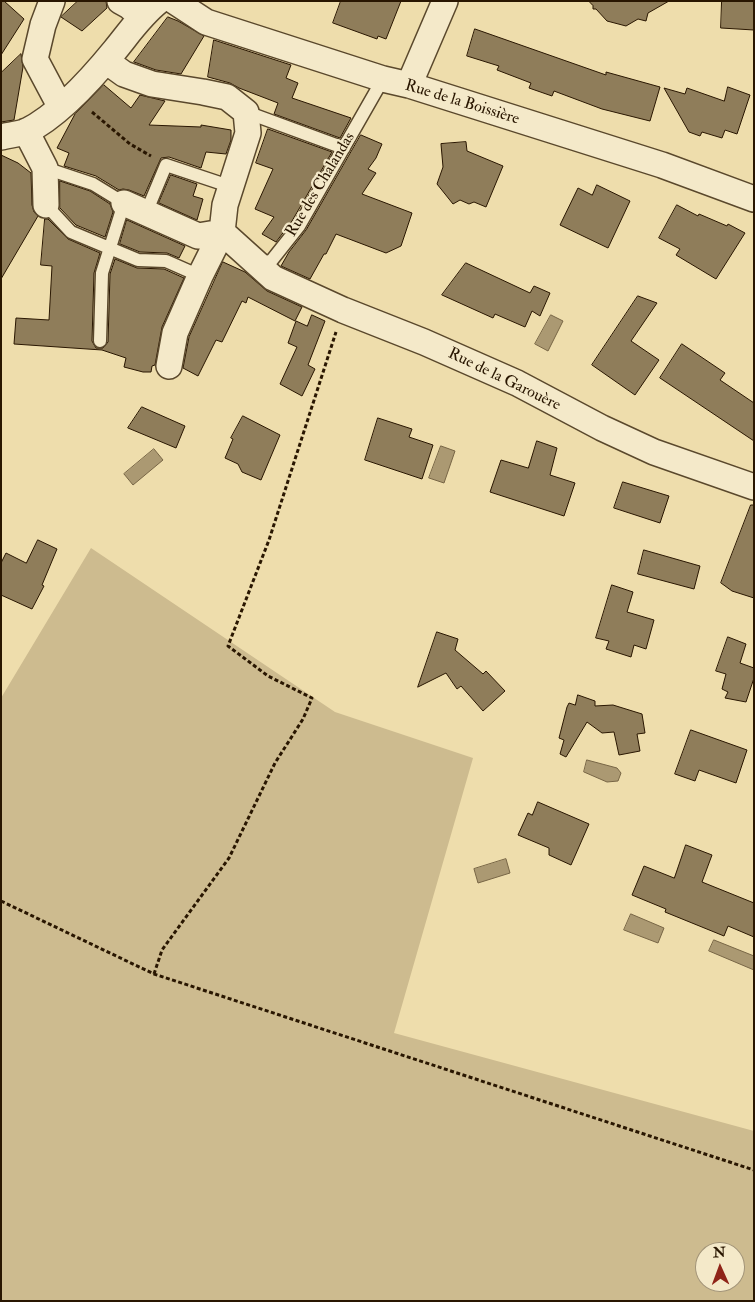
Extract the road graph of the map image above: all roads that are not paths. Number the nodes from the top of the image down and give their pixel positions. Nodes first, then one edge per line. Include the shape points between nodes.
1 (52, 1) edge
2 (120, 1) edge
3 (174, 1) edge
4 (445, 1) edge
5 (150, 9) edge
6 (106, 60) junction
7 (383, 79) junction
8 (409, 85) junction
9 (67, 101) junction
10 (246, 112) junction
11 (26, 131) junction
12 (1, 137) edge
13 (344, 148) junction
14 (45, 168) junction
15 (232, 187) junction
16 (754, 198) edge
17 (46, 205) joint
18 (135, 208) junction
19 (222, 232) junction
20 (109, 247) junction
21 (259, 265) junction
22 (200, 276) junction
23 (100, 342) dead end
24 (169, 366) dead end
25 (754, 487) edge

1 - 9 street via 35,60
2 - 5 street via 129,6
3 - 7 street, Rue de la Boissière via 206,22
4 - 8 street
5 - 6 street
6 - 9 street
6 - 10 street via 124,74 152,84 227,98
7 - 8 street, Rue de la Boissière
7 - 13 lane, Rue des Chalandas
8 - 16 street, Rue de la Boissière via 662,165
9 - 11 street
10 - 13 lane
10 - 15 street via 248,133
11 - 12 street
11 - 14 street
13 - 21 lane, Rue des Chalandas via 299,226 272,260
14 - 17 street
14 - 18 lane via 92,184
15 - 18 lane via 166,165
15 - 19 street via 225,205
17 - 20 lane via 71,232
18 - 19 street via 198,236
18 - 20 lane
19 - 21 street
19 - 22 street
20 - 22 lane via 138,260 166,261
20 - 23 lane via 102,273
21 - 25 street, Rue de la Garouère via 272,278 516,383 654,452
22 - 24 street via 175,333

